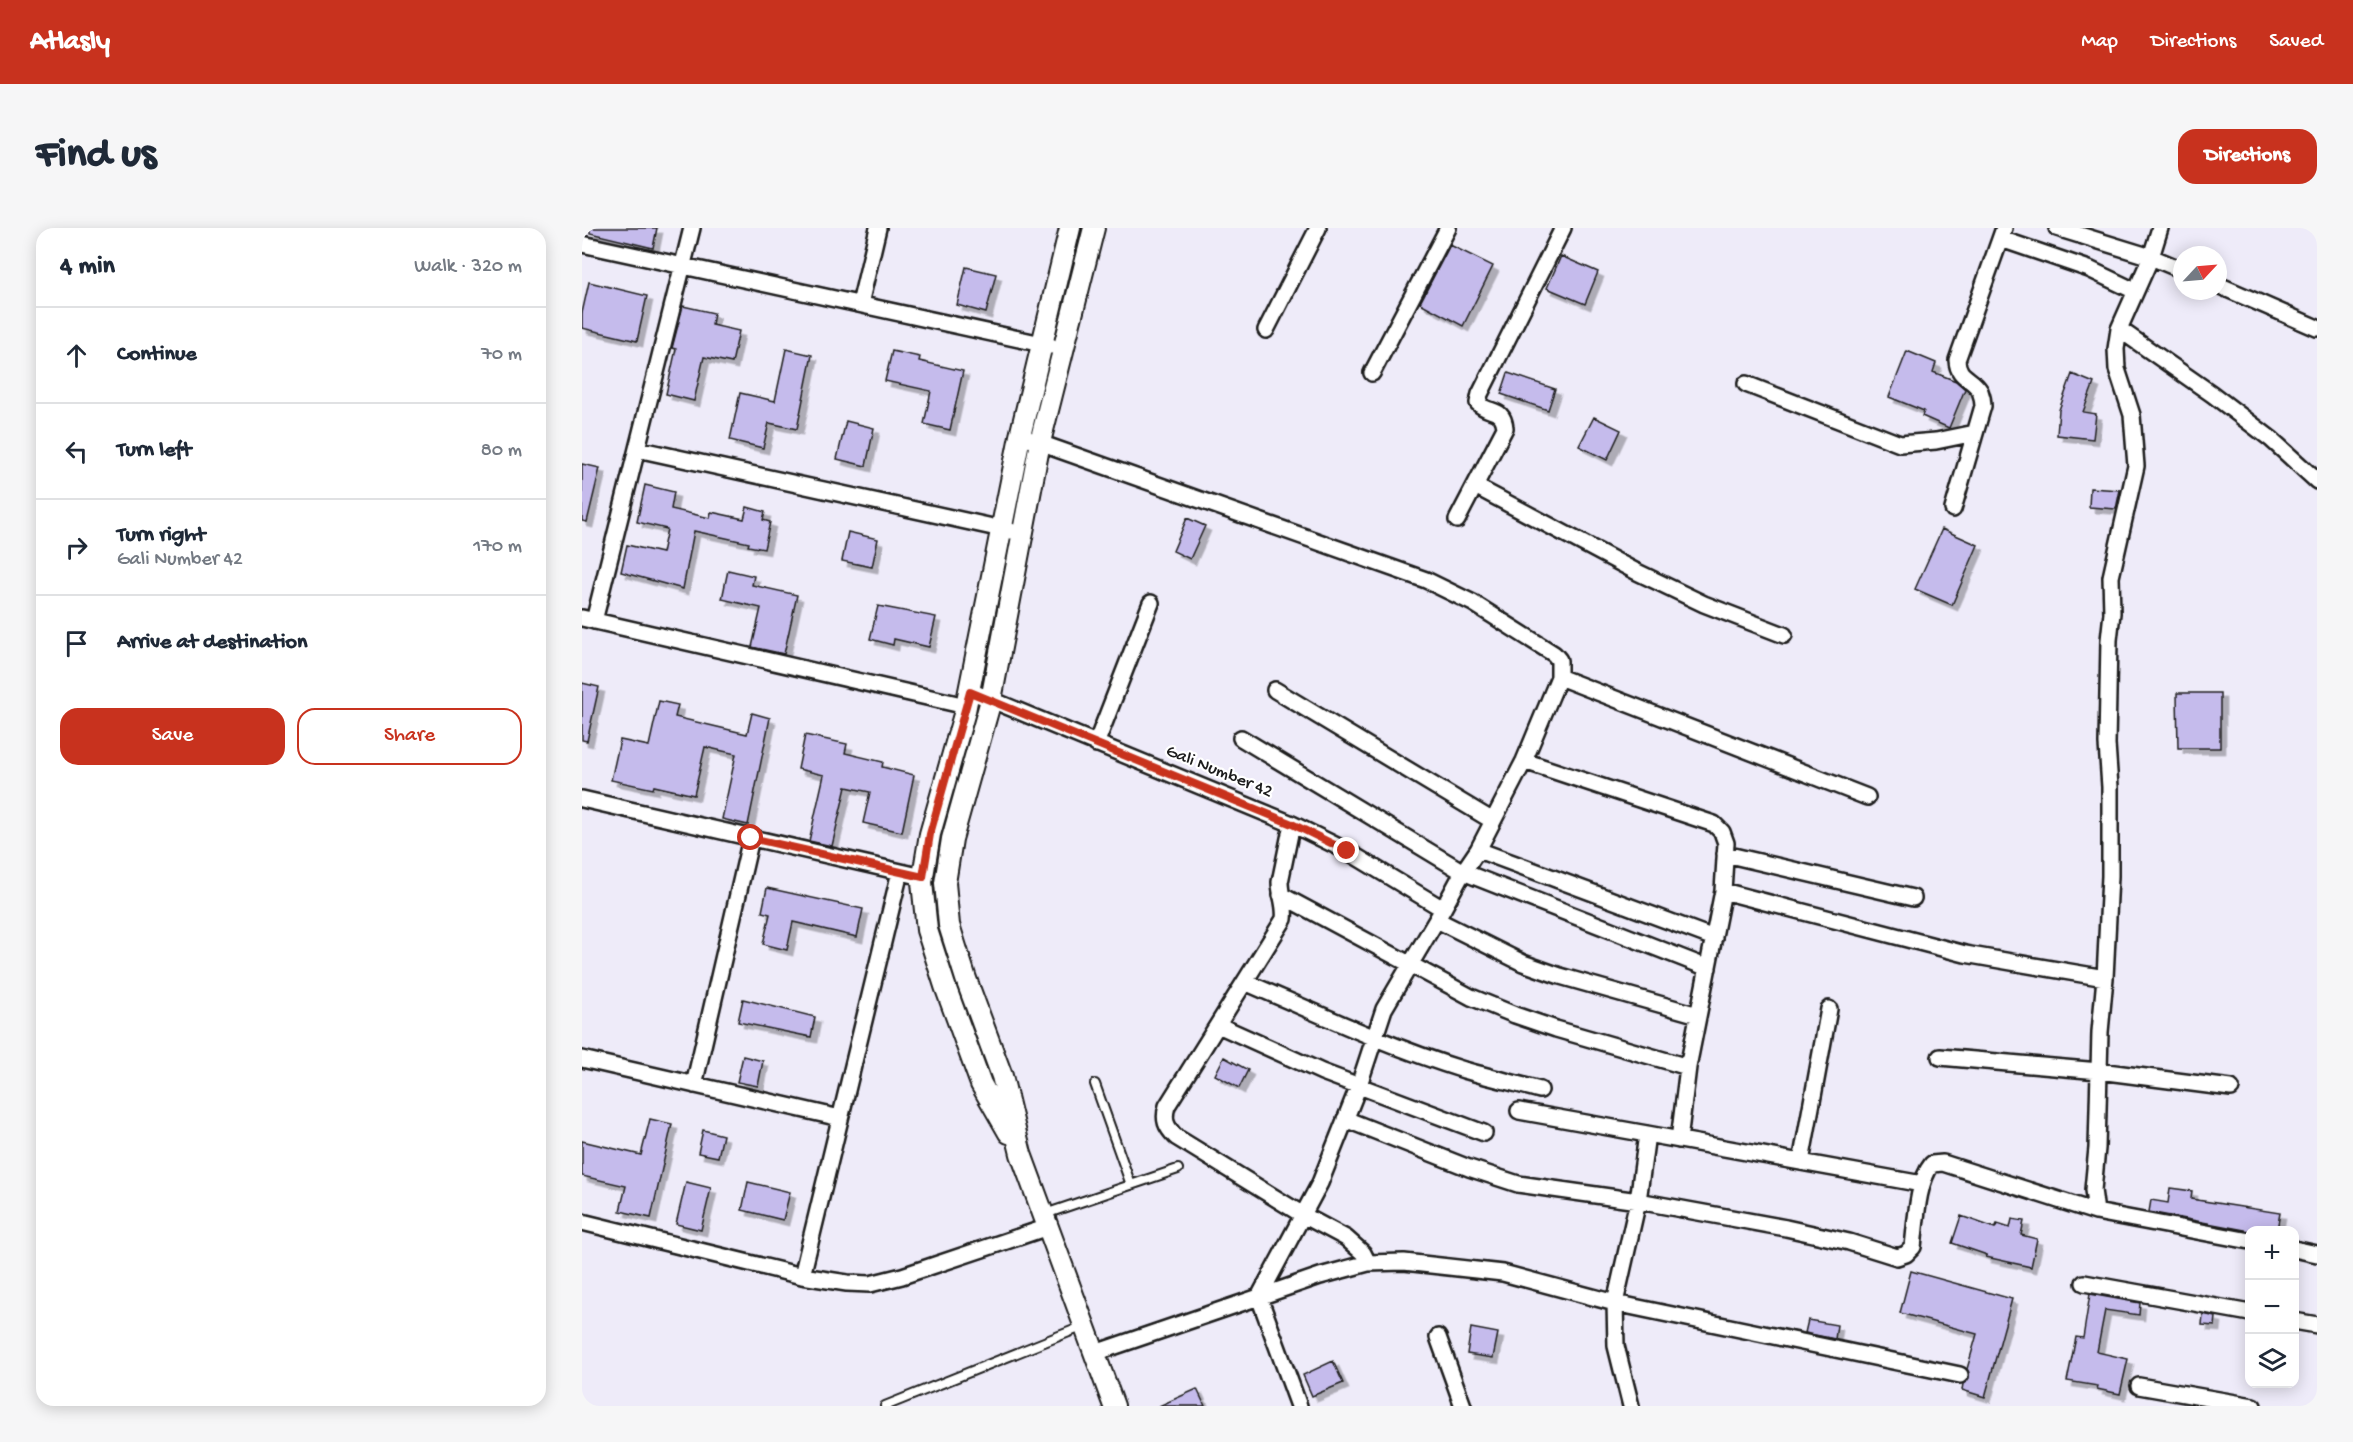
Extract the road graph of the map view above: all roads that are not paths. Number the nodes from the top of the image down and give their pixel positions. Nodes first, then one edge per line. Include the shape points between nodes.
1 (692, 228) edge
2 (878, 228) edge
3 (1070, 228) edge
4 (1094, 228) edge
5 (1318, 228) edge
6 (1448, 228) edge
7 (1563, 228) edge
8 (2057, 228) edge
9 (2160, 228) edge
10 (2003, 233) edge
11 (582, 244) edge
12 (2151, 257) junction
13 (683, 266) junction
14 (2173, 266) edge
15 (2227, 289) edge
16 (2135, 291) junction
17 (860, 304) junction
18 (2317, 328) edge
19 (2119, 329) junction
20 (1266, 330) dead end
21 (1042, 344) junction
22 (1064, 349) junction
23 (1372, 373) dead end
24 (1746, 384) dead end
25 (1975, 434) junction
26 (1020, 436) junction
27 (1040, 442) junction
28 (637, 449) junction
29 (2317, 481) edge
30 (1475, 486) junction
31 (1953, 508) dead end
32 (1457, 520) dead end
33 (1000, 529) junction
34 (1022, 534) junction
35 (1151, 603) dead end
36 (588, 619) edge
37 (1784, 635) dead end
38 (1559, 677) junction
39 (1275, 690) dead end
40 (968, 699) junction
41 (991, 700) junction
42 (1241, 738) dead end
43 (1096, 744) junction
44 (1524, 761) junction
45 (1867, 797) dead end
46 (582, 799) edge
47 (1493, 821) junction
48 (1292, 824) junction
49 (751, 838) junction
50 (1478, 850) junction
51 (1725, 854) junction
52 (1462, 872) junction
53 (900, 873) junction
54 (923, 877) junction
55 (1723, 891) junction
56 (1281, 895) junction
57 (1913, 898) dead end
58 (1440, 914) junction
59 (1714, 938) junction
60 (1411, 963) junction
61 (1708, 969) junction
62 (2105, 978) junction
63 (1245, 982) junction
64 (1829, 1009) dead end
65 (1698, 1015) junction
66 (1218, 1025) junction
67 (1374, 1037) junction
68 (1940, 1057) dead end
69 (582, 1059) edge
70 (1688, 1067) junction
71 (2099, 1071) junction
72 (1095, 1084) dead end
73 (694, 1085) junction
74 (1359, 1085) junction
75 (2231, 1088) dead end
76 (1540, 1090) dead end
77 (1519, 1111) dead end
78 (840, 1118) junction
79 (1345, 1119) junction
80 (1484, 1133) dead end
81 (1647, 1134) junction
82 (1679, 1140) junction
83 (1021, 1154) junction
84 (1801, 1162) junction
85 (1179, 1169) dead end
86 (1922, 1184) junction
87 (1131, 1185) junction
88 (1638, 1201) junction
89 (2096, 1212) junction
90 (1303, 1215) junction
91 (1046, 1221) junction
92 (582, 1222) edge
93 (2245, 1240) edge
94 (2299, 1250) edge
95 (2317, 1254) edge
96 (1368, 1263) junction
97 (802, 1276) junction
98 (2084, 1283) dead end
99 (1259, 1297) junction
100 (1615, 1303) junction
101 (2245, 1311) edge
102 (2299, 1322) edge
103 (2317, 1325) edge
104 (1085, 1326) junction
105 (1438, 1337) dead end
106 (1095, 1353) junction
107 (1960, 1375) dead end
108 (2139, 1386) dead end
109 (885, 1406) edge
110 (1114, 1406) edge
111 (1299, 1406) edge
112 (1463, 1406) edge
113 (1631, 1406) edge
114 (2253, 1406) edge

1 - 13 street
2 - 17 street
3 - 21 street
4 - 22 street
5 - 20 street
6 - 23 street
7 - 30 street via 1480,394 1478,403 1499,412 1505,428
8 - 12 street
9 - 12 street
10 - 16 street
10 - 25 street via 1957,360 1961,374 1974,382 1981,393 1983,406
11 - 13 street
12 - 14 street
12 - 16 street
13 - 17 street
13 - 28 street
15 - 18 street
16 - 19 street
17 - 21 street
19 - 29 street via 2229,406
19 - 62 street via 2117,369 2132,415 2136,466 2110,577 2110,866
21 - 22 street
21 - 26 street
22 - 27 street
24 - 25 street via 1900,444
25 - 31 street
26 - 27 street
26 - 33 street
27 - 34 street
27 - 38 street via 1426,580 1473,603 1554,654 1559,660
28 - 33 street
28 - 36 street
30 - 32 street
30 - 37 street via 1635,571 1704,604
33 - 34 street
33 - 40 street
34 - 41 street
35 - 43 street
36 - 40 street, Gali Number 42
38 - 44 street
38 - 45 street
39 - 47 street
40 - 41 street, Gali Number 42
40 - 54 street via 930,834
41 - 43 street, Gali Number 42
41 - 83 street via 952,839 945,883 950,925 1002,1076
42 - 52 street
43 - 48 street, Gali Number 42
44 - 47 street
44 - 51 street via 1714,824 1722,832
46 - 49 street
47 - 50 street
48 - 56 street
48 - 58 street, Gali Number 42 via 1347,851
49 - 53 street
49 - 73 street
50 - 52 street
50 - 59 street
51 - 55 street
51 - 57 street
52 - 58 street
52 - 61 street
53 - 54 street
53 - 78 street
54 - 83 street via 927,930 945,986 981,1084
55 - 59 street
55 - 62 street via 1965,954
56 - 60 street
56 - 63 street via 1286,910 1284,919
58 - 60 street
58 - 65 street, Gali Number 42 via 1523,963
59 - 61 street
60 - 67 street via 1384,1009
60 - 70 street via 1471,997 1515,1015
61 - 65 street
62 - 71 street
63 - 66 street
63 - 67 street
64 - 84 street
65 - 70 street
66 - 74 street
66 - 90 street via 1167,1106 1167,1128
67 - 74 street
67 - 76 street via 1462,1070
68 - 71 street
69 - 73 street
70 - 82 street
71 - 75 street
71 - 89 street via 2093,1190
72 - 87 lane
73 - 78 street
74 - 79 street
74 - 80 street
77 - 81 street
78 - 97 street
79 - 88 street via 1518,1184
79 - 90 street
81 - 82 street
81 - 88 street
82 - 84 street
83 - 91 street
84 - 86 street
85 - 87 lane
86 - 88 street via 1913,1247 1897,1257 1797,1230
86 - 89 street via 1932,1164 1943,1163
87 - 91 lane
88 - 100 street
89 - 93 street
90 - 96 street via 1356,1245
90 - 99 street
91 - 97 street via 902,1276 870,1284
91 - 104 street
92 - 97 street
94 - 95 street
96 - 99 street
96 - 100 street via 1404,1262 1503,1273
98 - 101 street
99 - 106 street
99 - 111 street
100 - 107 street
100 - 113 street via 1616,1346
102 - 103 street
104 - 106 street
104 - 109 lane
105 - 112 street
106 - 110 street
108 - 114 street

